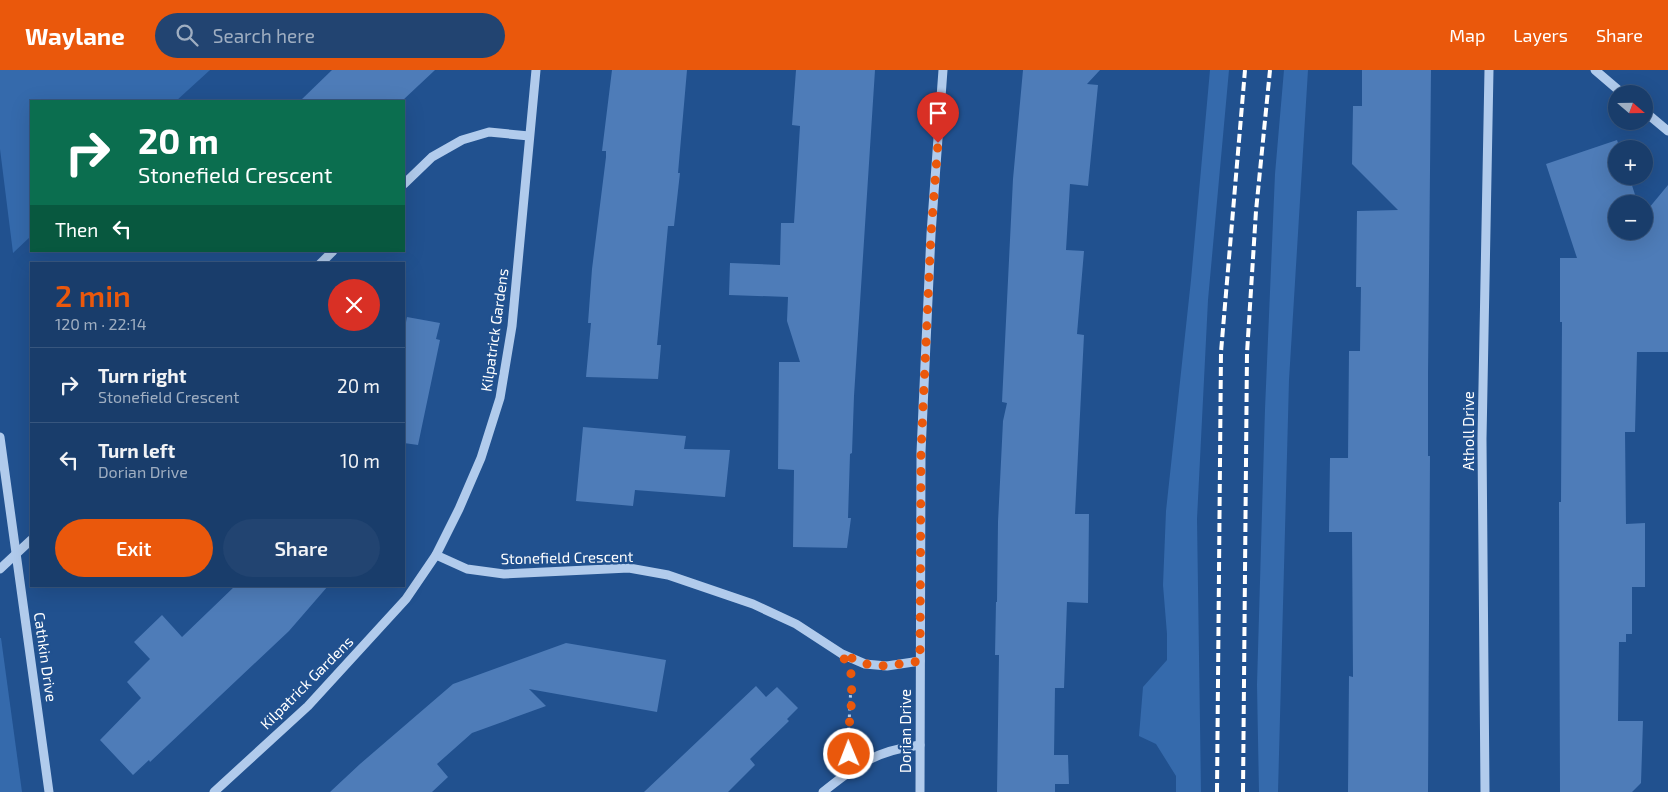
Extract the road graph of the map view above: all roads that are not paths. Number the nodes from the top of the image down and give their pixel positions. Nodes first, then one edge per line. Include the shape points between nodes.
1 (536, 70) edge
2 (943, 70) edge
3 (1489, 70) edge
4 (1595, 70) edge
5 (1612, 85) edge
6 (1653, 119) edge
7 (1668, 132) edge
8 (530, 136) junction
9 (405, 183) edge
10 (332, 252) edge
11 (322, 262) edge
12 (0, 437) edge
13 (30, 541) edge
14 (17, 553) junction
15 (436, 555) junction
16 (0, 570) edge
17 (920, 661) junction
18 (920, 745) junction
19 (49, 792) edge
20 (214, 792) edge
21 (823, 792) edge
22 (920, 792) edge
23 (1485, 792) edge

1 - 8 street, Kilpatrick Gardens
2 - 17 street, Dorian Drive via 931,234 922,442
3 - 23 street, Atholl Drive via 1482,439
4 - 5 street
6 - 7 street
8 - 9 street via 489,132 462,140 432,157
8 - 15 street, Kilpatrick Gardens via 512,326 500,398 481,458
10 - 11 street
12 - 14 street, Cathkin Drive
13 - 14 street
14 - 16 street
14 - 19 street, Cathkin Drive
15 - 17 street, Stonefield Crescent via 467,569 504,574 629,568 668,575 754,604 796,624 842,654 866,664 886,666
15 - 20 street, Kilpatrick Gardens via 406,599 308,706
17 - 18 street, Dorian Drive
18 - 21 street via 877,755
18 - 22 street, Dorian Drive

